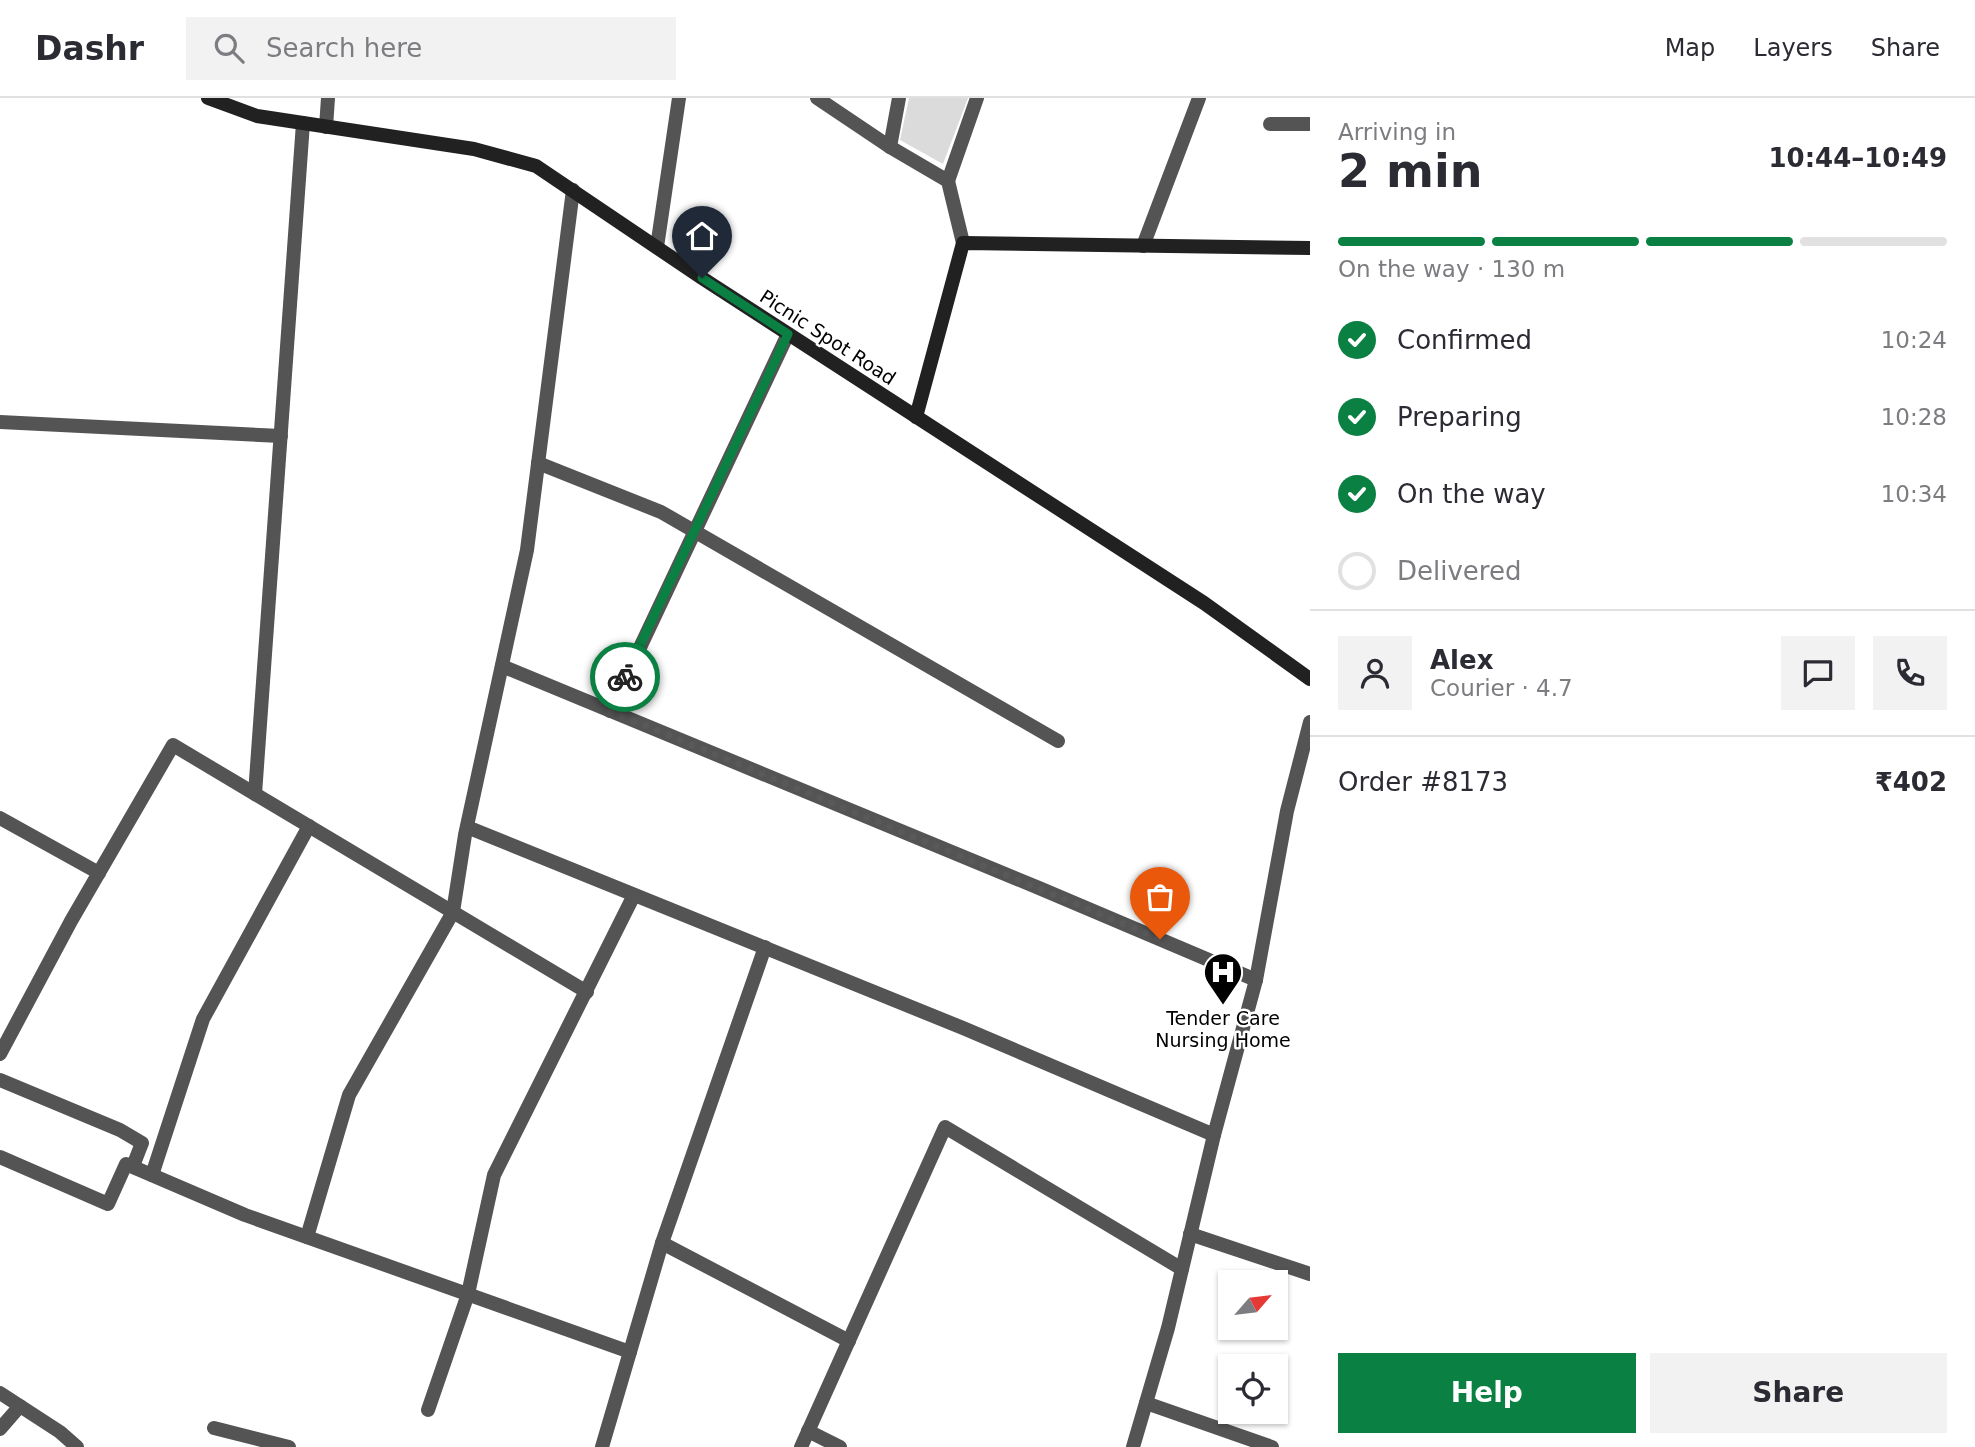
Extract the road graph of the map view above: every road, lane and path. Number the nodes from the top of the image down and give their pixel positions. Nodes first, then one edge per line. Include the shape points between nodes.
1 (208, 98) edge
2 (328, 98) edge
3 (679, 98) edge
4 (817, 98) edge
5 (898, 98) edge
6 (977, 98) edge
7 (1199, 98) edge
8 (303, 123) junction
9 (1270, 124) dead end
10 (1310, 124) edge
11 (326, 127) junction
12 (890, 147) junction
13 (948, 181) junction
14 (573, 190) junction
15 (963, 243) junction
16 (1143, 246) junction
17 (657, 247) junction
18 (1310, 248) edge
19 (788, 334) junction
20 (916, 416) junction
21 (0, 422) edge
22 (281, 436) junction
23 (538, 463) junction
24 (694, 531) junction
25 (502, 666) junction
26 (1310, 679) edge
27 (610, 711) junction
28 (1310, 722) edge
29 (1058, 741) dead end
30 (255, 794) junction
31 (0, 818) edge
32 (309, 826) junction
33 (467, 827) junction
34 (99, 873) junction
35 (634, 895) junction
36 (453, 912) junction
37 (765, 947) junction
38 (1256, 980) junction
39 (587, 992) junction
40 (0, 1054) edge
41 (0, 1080) edge
42 (1214, 1135) junction
43 (0, 1157) edge
44 (133, 1166) junction
45 (152, 1175) junction
46 (1190, 1234) junction
47 (307, 1237) junction
48 (662, 1243) junction
49 (1182, 1269) junction
50 (1310, 1274) edge
51 (468, 1294) junction
52 (849, 1341) junction
53 (630, 1352) junction
54 (0, 1393) edge
55 (1146, 1403) junction
56 (20, 1406) junction
57 (428, 1410) dead end
58 (0, 1429) edge
59 (214, 1429) dead end
60 (808, 1431) junction
61 (77, 1447) edge
62 (289, 1447) edge
63 (603, 1447) edge
64 (801, 1447) edge
65 (840, 1447) edge
66 (1133, 1447) edge
67 (1272, 1447) edge

1 - 8 street, Picnic Spot Road via 257,116
2 - 11 street
3 - 17 street
4 - 12 street
5 - 12 street
6 - 13 street
7 - 16 street
8 - 11 street, Picnic Spot Road
8 - 22 street
9 - 10 street
11 - 14 street, Picnic Spot Road via 474,149 536,166
12 - 13 street
13 - 15 street
14 - 17 street, Picnic Spot Road
14 - 23 street
15 - 16 street
15 - 20 street
16 - 18 street
17 - 19 street, Picnic Spot Road
19 - 20 street, Picnic Spot Road
19 - 24 street
20 - 26 street, Picnic Spot Road via 1203,603
21 - 22 street
22 - 30 street
23 - 24 street via 661,512
23 - 25 street via 527,550
24 - 27 street
24 - 29 street
25 - 27 street
25 - 33 street
27 - 38 street
28 - 38 street via 1287,811
30 - 32 street
30 - 34 street via 173,745
31 - 34 street
32 - 36 street
32 - 45 street via 203,1019
33 - 35 street
33 - 36 street
34 - 40 street
35 - 37 street
35 - 39 street
36 - 39 street
36 - 47 street via 349,1095
37 - 42 street
37 - 48 street
38 - 42 street
39 - 51 street via 494,1175
41 - 44 street via 120,1129 142,1143
42 - 46 street
43 - 44 street via 108,1204 127,1164
44 - 45 street
45 - 47 street
46 - 49 street
46 - 50 street
47 - 51 street
48 - 52 street
48 - 53 street
49 - 52 street via 945,1127
49 - 55 street
51 - 53 street
51 - 57 street
52 - 60 street
53 - 63 street
54 - 56 street
55 - 66 street
55 - 67 street
56 - 58 street
56 - 61 street
59 - 62 street
60 - 64 street
60 - 65 street

